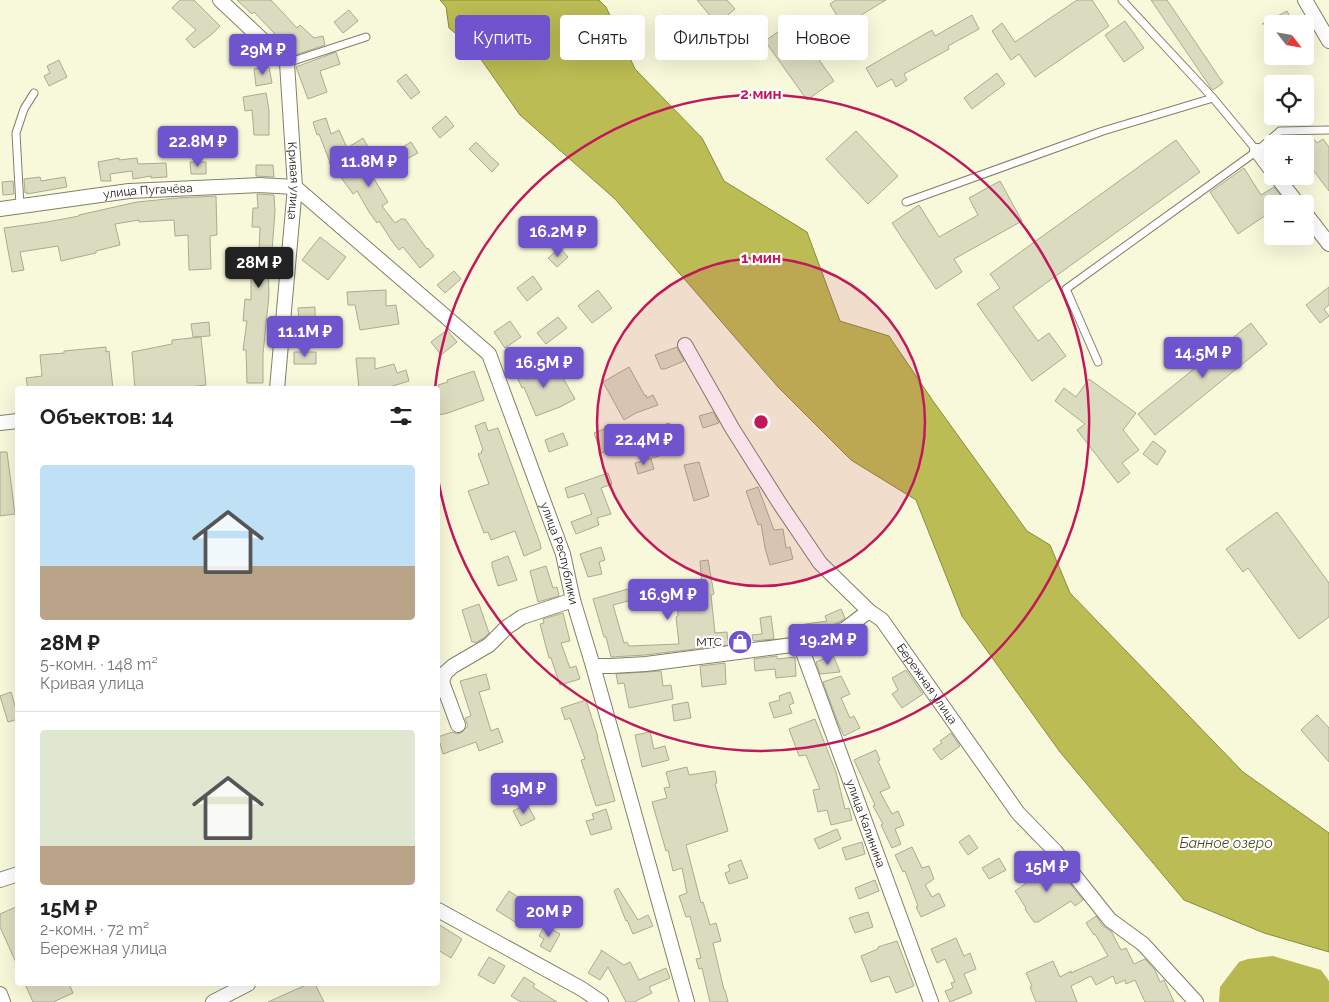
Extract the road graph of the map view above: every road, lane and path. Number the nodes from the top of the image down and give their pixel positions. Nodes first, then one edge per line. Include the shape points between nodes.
1 (220, 0) edge
2 (1122, 0) edge
3 (1305, 0) edge
4 (366, 37) dead end
5 (1329, 41) edge
6 (287, 63) junction
7 (34, 93) dead end
8 (1213, 98) junction
9 (1329, 130) edge
10 (1256, 151) junction
11 (1264, 162) edge
12 (1283, 185) edge
13 (295, 187) junction
14 (1291, 195) edge
15 (906, 202) dead end
16 (20, 206) junction
17 (0, 209) edge
18 (1314, 225) edge
19 (1329, 244) edge
20 (685, 345) dead end
21 (1098, 362) dead end
22 (277, 386) edge
23 (15, 421) edge
24 (0, 423) edge
25 (573, 600) junction
26 (869, 611) junction
27 (800, 644) junction
28 (592, 666) junction
29 (458, 725) dead end
30 (15, 875) edge
31 (0, 880) edge
32 (440, 911) edge
33 (244, 986) edge
34 (0, 994) edge
35 (3, 1002) edge
36 (213, 1002) edge
37 (601, 1002) edge
38 (687, 1002) edge
39 (931, 1002) edge
40 (1196, 1002) edge

1 - 6 street
2 - 8 lane
3 - 5 street
4 - 6 lane
6 - 13 street, Кривая улица
7 - 16 lane via 16,133
8 - 10 lane
8 - 15 lane via 1103,131
9 - 10 lane via 1280,131
10 - 11 street
10 - 21 lane via 1066,289
12 - 14 street
13 - 16 street, улица Пугачёва via 259,185 129,190
13 - 22 street, Кривая улица
13 - 25 street, улица Республики via 489,354 563,554
16 - 17 street, улица Пугачёва
18 - 19 street
20 - 26 street, Бережная улица via 732,428 820,563
23 - 24 street
25 - 28 street, улица Республики
25 - 29 street via 522,617 489,645 445,673 442,682
26 - 27 street via 844,629
26 - 40 street, Бережная улица via 882,620 1018,812 1055,851 1110,920 1143,944
27 - 28 street via 646,664
27 - 39 street, улица Калинина
28 - 38 street, улица Республики
30 - 31 street
32 - 37 street
33 - 36 street
34 - 35 street

